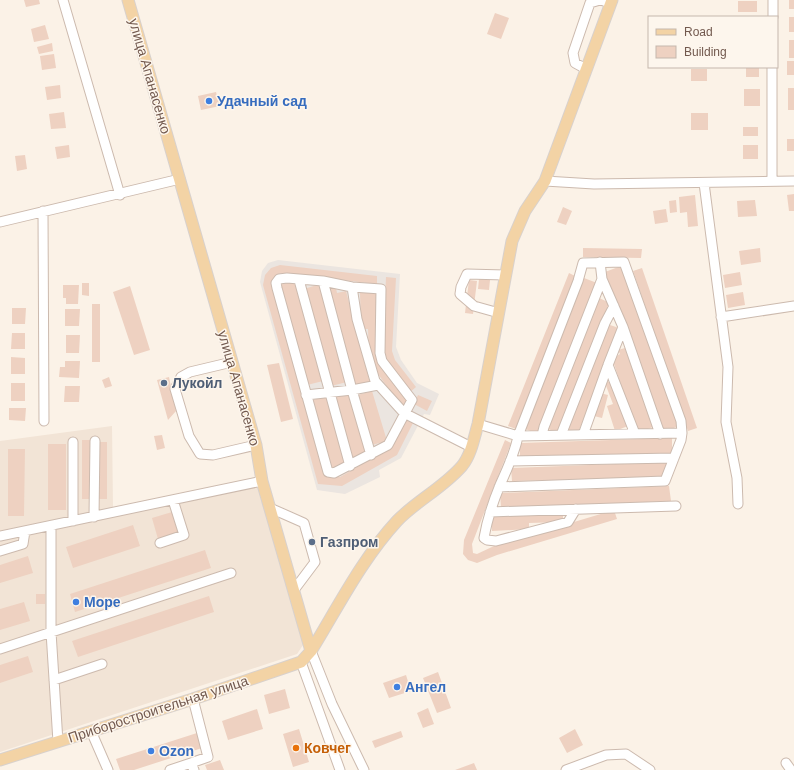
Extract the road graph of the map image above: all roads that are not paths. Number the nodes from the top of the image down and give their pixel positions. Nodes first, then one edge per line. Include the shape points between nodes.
1 (63, 0) edge
2 (128, 0) edge
3 (773, 0) edge
4 (611, 2) edge
5 (772, 16) edge
6 (772, 68) edge
7 (586, 69) junction
8 (180, 179) junction
9 (545, 181) junction
10 (772, 181) junction
11 (794, 181) edge
12 (704, 183) junction
13 (120, 195) junction
14 (43, 211) junction
15 (0, 222) edge
16 (600, 262) junction
17 (505, 275) junction
18 (602, 279) junction
19 (299, 280) junction
20 (323, 281) junction
21 (352, 287) junction
22 (614, 306) junction
23 (794, 306) edge
24 (500, 313) junction
25 (721, 317) junction
26 (623, 327) junction
27 (232, 362) junction
28 (608, 364) junction
29 (378, 385) junction
30 (352, 390) junction
31 (329, 392) junction
32 (306, 395) junction
33 (404, 413) junction
34 (44, 421) dead end
35 (478, 424) junction
36 (682, 433) junction
37 (635, 434) junction
38 (660, 434) junction
39 (561, 435) junction
40 (582, 435) junction
41 (518, 436) junction
42 (542, 436) junction
43 (94, 441) dead end
44 (73, 442) dead end
45 (256, 445) junction
46 (472, 447) junction
47 (371, 455) junction
48 (674, 458) junction
49 (510, 462) junction
50 (350, 466) junction
51 (262, 481) junction
52 (499, 487) junction
53 (173, 500) junction
54 (738, 504) dead end
55 (676, 506) dead end
56 (270, 508) junction
57 (576, 509) junction
58 (490, 512) junction
59 (94, 517) junction
60 (73, 521) junction
61 (51, 526) junction
62 (25, 531) junction
63 (0, 536) edge
64 (160, 543) dead end
65 (0, 551) edge
66 (231, 573) dead end
67 (294, 590) junction
68 (51, 632) junction
69 (0, 649) edge
70 (311, 651) junction
71 (301, 662) junction
72 (102, 664) dead end
73 (54, 680) junction
74 (193, 699) junction
75 (92, 731) junction
76 (58, 742) junction
77 (0, 760) edge
78 (192, 766) edge
79 (108, 770) edge
80 (170, 770) edge
81 (340, 770) edge
82 (364, 770) edge
83 (566, 770) edge
84 (650, 770) edge

1 - 13 street
2 - 8 main road, улица Апанасенко
3 - 5 street
4 - 7 main road, Приборостроительная улица
4 - 7 street via 600,0 590,3 573,53 575,63
6 - 10 street
7 - 9 main road, Приборостроительная улица
8 - 13 street
8 - 27 main road, улица Апанасенко
9 - 12 street via 594,184
9 - 17 main road, Приборостроительная улица via 525,211 512,241
10 - 11 street
10 - 12 street
12 - 25 street
13 - 14 street
14 - 15 street
14 - 34 street
16 - 18 street
16 - 36 street via 624,262 681,421
16 - 41 street via 583,262
17 - 24 main road, Приборостроительная улица
17 - 24 street via 467,274 460,294 474,306
18 - 22 street
18 - 42 street
19 - 20 street
19 - 31 street
19 - 32 street via 279,279 276,283
20 - 21 street
20 - 30 street
21 - 29 street via 364,349
21 - 33 street via 381,289 380,353 382,361 412,400
22 - 26 street
22 - 39 street
23 - 25 street
24 - 35 main road, Приборостроительная улица
25 - 54 street via 728,367 726,422 738,478
26 - 28 street
26 - 38 street
27 - 45 main road, улица Апанасенко
27 - 45 street via 190,372 182,377 175,389 189,436 200,454 213,455
28 - 37 street
28 - 40 street
29 - 30 street
29 - 33 street
30 - 31 street
30 - 47 street
31 - 32 street
31 - 50 street
32 - 50 street via 328,472 334,473
33 - 46 street
33 - 47 street via 388,445
35 - 41 street
35 - 46 main road, Приборостроительная улица
36 - 38 street
36 - 48 street
37 - 38 street
37 - 40 street
39 - 40 street
39 - 42 street
41 - 42 street
41 - 49 street
43 - 59 street
44 - 60 street
45 - 51 main road, улица Апанасенко
46 - 70 main road, Приборостроительная улица via 463,466 397,521 368,558
47 - 50 street
48 - 49 street
48 - 52 street via 665,481
49 - 52 street
51 - 53 street
51 - 56 main road, улица Апанасенко
52 - 58 street
53 - 59 street
53 - 64 street via 184,536
55 - 57 street
56 - 67 main road, улица Апанасенко
56 - 67 street via 304,522 314,562
57 - 58 street
57 - 58 street via 568,522 496,541 484,538
59 - 60 street
60 - 61 street
61 - 62 street
61 - 68 street
62 - 63 street
62 - 65 street via 23,544
66 - 68 street
67 - 70 main road, улица Апанасенко
68 - 69 street
68 - 73 street
70 - 71 main road, Приборостроительная улица
70 - 82 street, улица Апанасенко via 332,704
71 - 74 main road, Приборостроительная улица
71 - 81 street
72 - 73 street
73 - 76 street
74 - 75 main road, Приборостроительная улица
74 - 78 street via 208,757
75 - 76 main road, Приборостроительная улица
75 - 79 street
76 - 77 main road, Приборостроительная улица
78 - 80 street
83 - 84 street via 606,756 626,754

